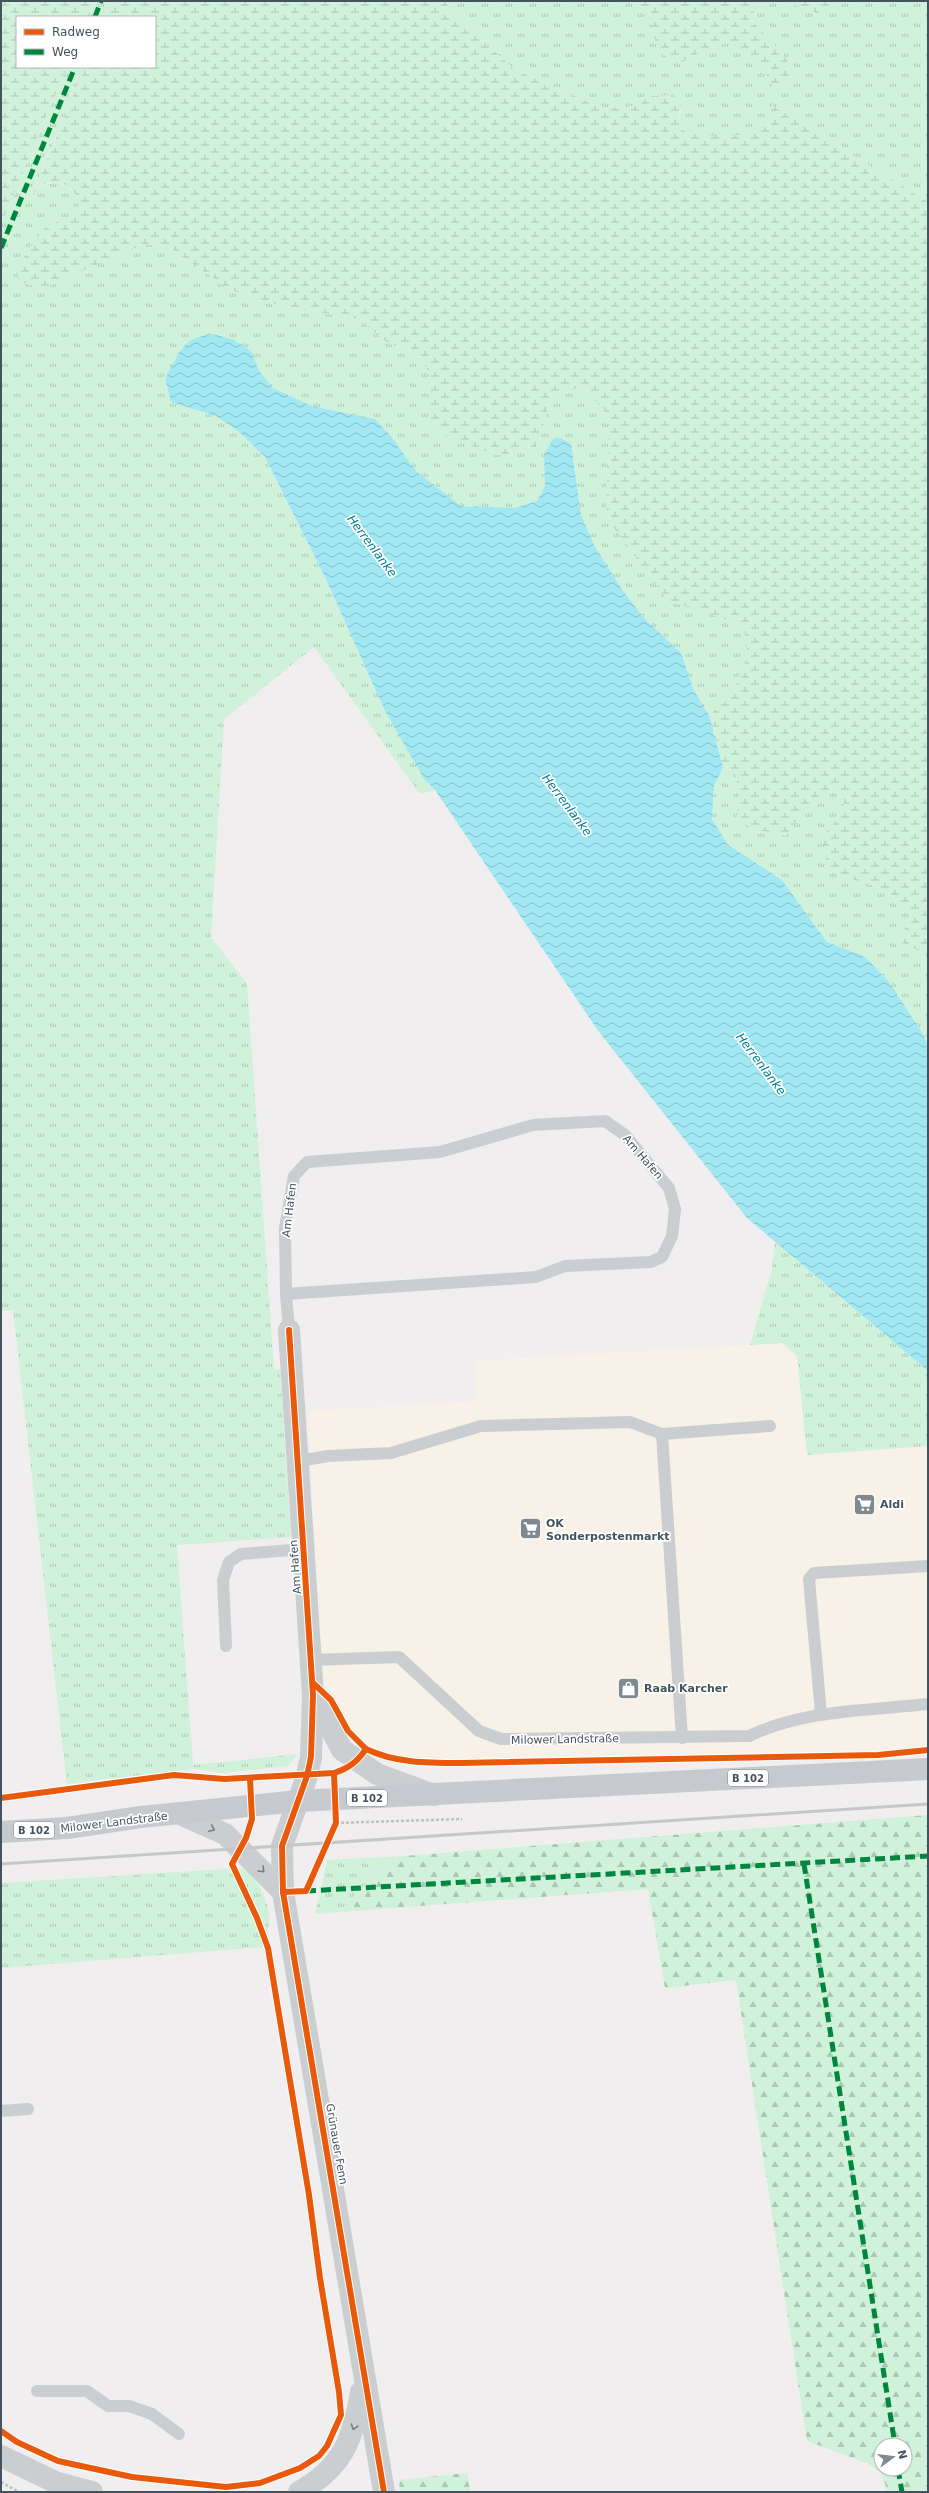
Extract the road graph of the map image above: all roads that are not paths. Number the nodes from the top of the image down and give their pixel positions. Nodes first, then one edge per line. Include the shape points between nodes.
1 (286, 1294) junction
2 (289, 1330) joint
3 (770, 1426) dead end
4 (662, 1434) junction
5 (299, 1461) junction
6 (304, 1549) junction
7 (928, 1566) edge
8 (226, 1646) dead end
9 (312, 1660) junction
10 (313, 1695) junction
11 (928, 1704) edge
12 (821, 1714) junction
13 (682, 1738) junction
14 (928, 1769) edge
15 (435, 1795) junction
16 (298, 1801) junction
17 (180, 1814) junction
18 (1, 1832) edge
19 (283, 1892) junction
20 (28, 2109) dead end
21 (1, 2111) edge
22 (363, 2375) junction
23 (36, 2391) dead end
24 (179, 2434) dead end
25 (1, 2456) edge
26 (92, 2492) edge
27 (299, 2492) edge
28 (384, 2492) edge

1 - 1 lane, Am Hafen via 285,1228 294,1176 307,1162 440,1152 533,1125 605,1121 625,1135 669,1188 675,1209 672,1236 662,1257 651,1262 565,1266 536,1277
1 - 2 lane, Am Hafen
2 - 5 street, Am Hafen
3 - 4 lane
4 - 5 lane via 630,1422 480,1426 391,1453 328,1456
4 - 13 lane
5 - 6 street, Am Hafen
6 - 8 lane, Am Hafen via 241,1554 229,1562 223,1580
6 - 9 street, Am Hafen
7 - 12 lane via 814,1573 809,1579
9 - 10 street, Am Hafen
9 - 13 lane, Milower Landstraße via 399,1657 479,1731 501,1740
10 - 15 street, Milower Landstraße via 342,1750 377,1774
10 - 16 street, Am Hafen via 311,1757
11 - 12 lane, Milower Landstraße
12 - 13 lane, Milower Landstraße via 774,1724 749,1736
14 - 15 main road, Milower Landstraße / B 102
15 - 16 main road, Milower Landstraße / B 102
16 - 17 main road, Milower Landstraße / B 102
16 - 19 street, Grünauer Fenn via 282,1846
17 - 18 main road, Milower Landstraße / B 102 via 66,1828
17 -> 19 street, Milower Landstraße via 225,1834
19 - 22 street, Grünauer Fenn
20 - 21 lane
22 -> 27 street, Grünauer Fenn via 356,2420 343,2455 321,2478
22 - 28 street, Grünauer Fenn
23 - 24 lane via 87,2391 108,2406 129,2406 152,2414
25 - 26 street via 55,2482

